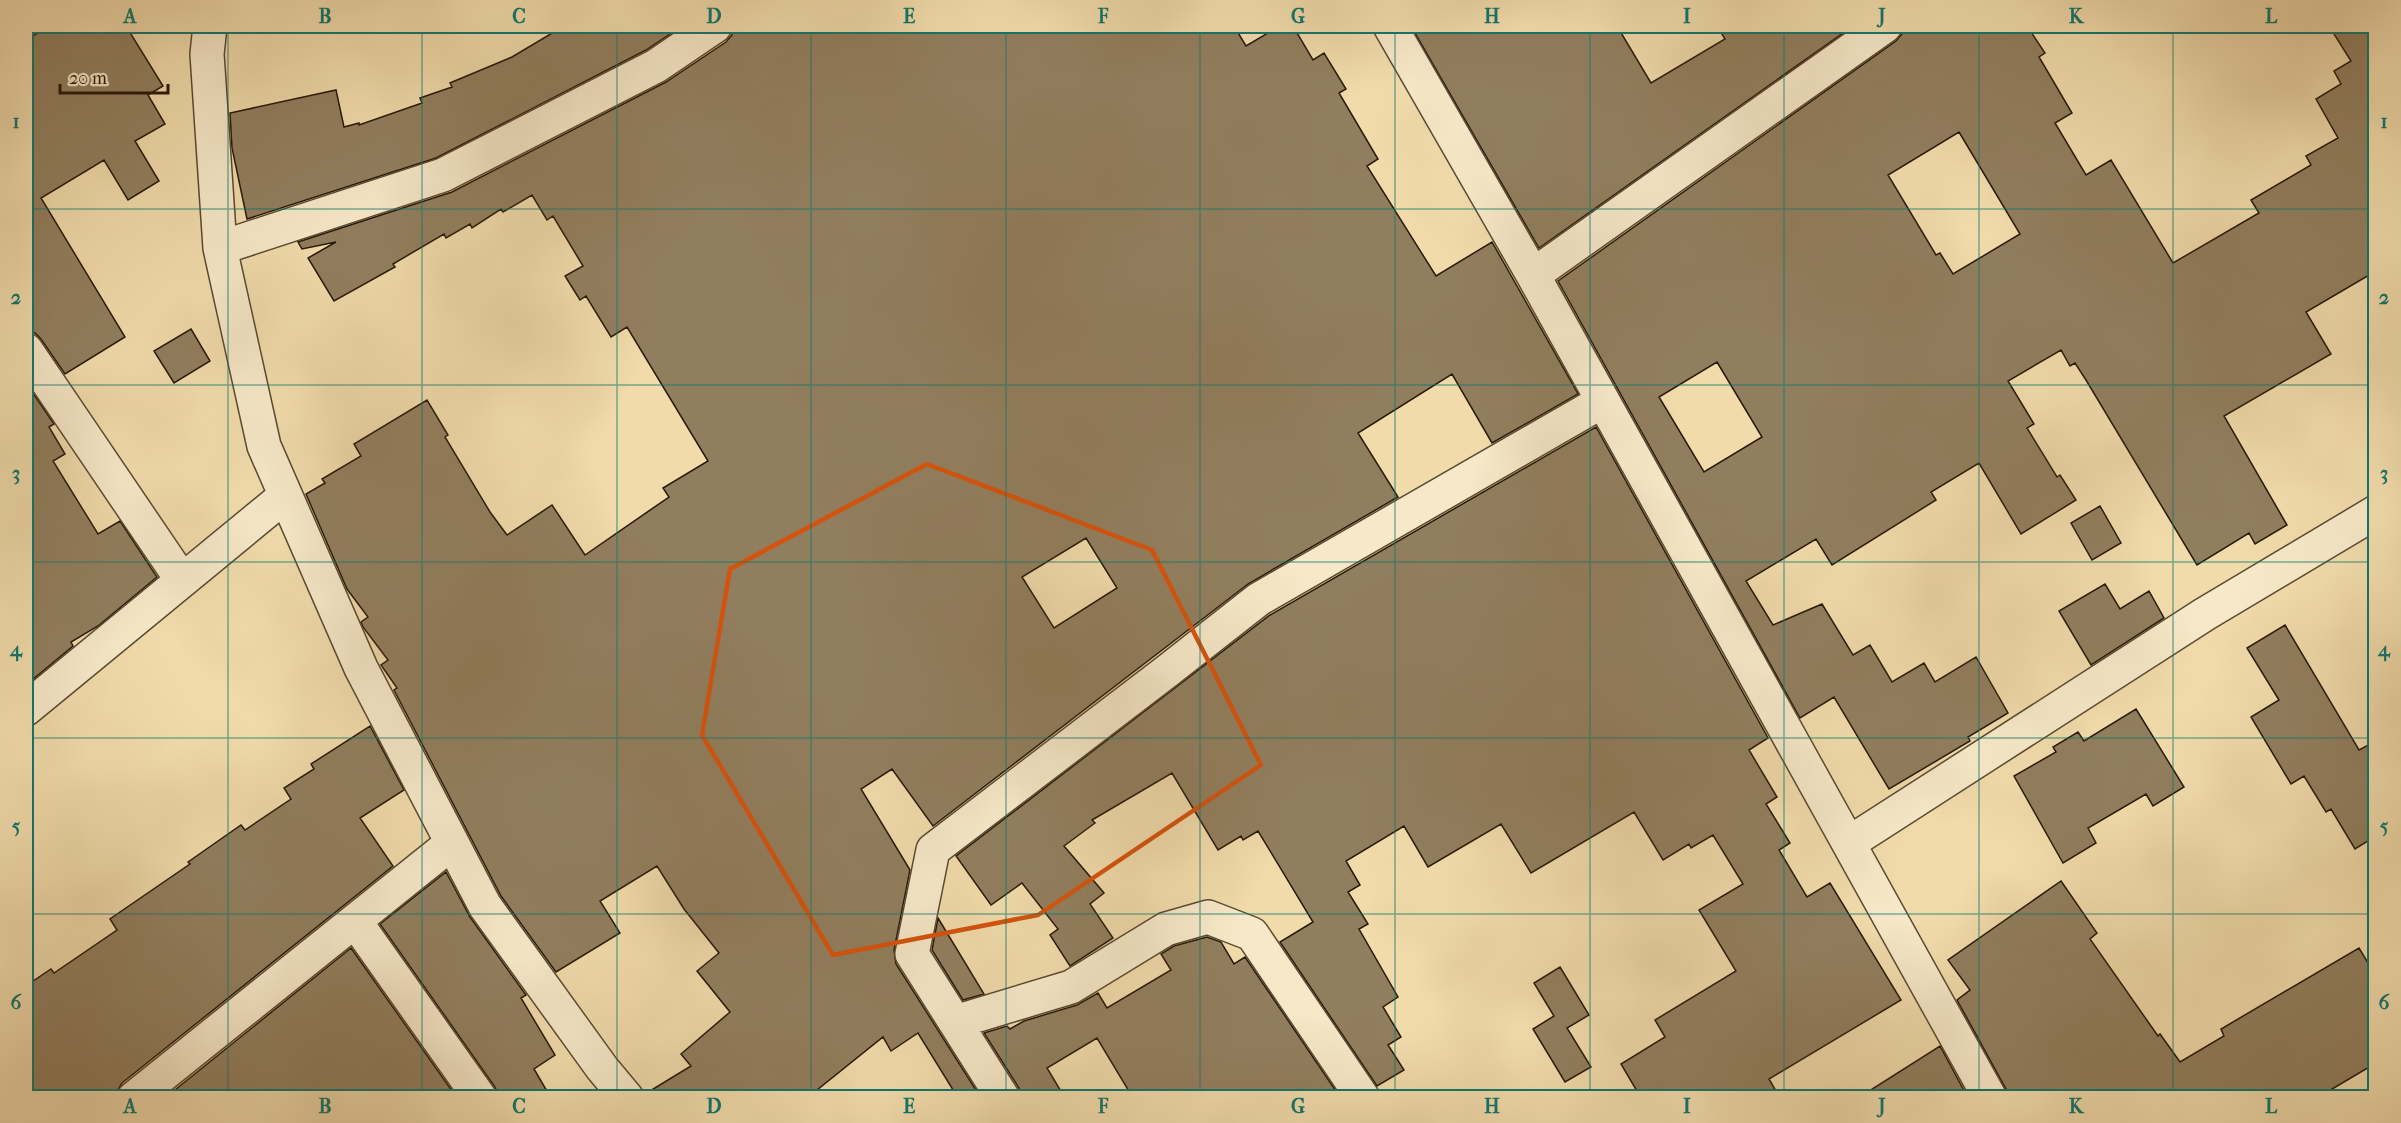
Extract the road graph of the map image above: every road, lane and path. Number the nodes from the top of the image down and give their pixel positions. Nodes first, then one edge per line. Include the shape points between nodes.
1 (210, 26) edge
2 (715, 26) edge
3 (1390, 26) edge
4 (1885, 26) edge
5 (220, 248) junction
6 (1533, 275) junction
7 (26, 350) edge
8 (1603, 401) junction
9 (285, 496) junction
10 (2376, 512) edge
11 (182, 580) junction
12 (26, 709) edge
13 (452, 843) junction
14 (1849, 843) junction
15 (355, 921) junction
16 (955, 1022) junction
17 (134, 1098) edge
18 (480, 1098) edge
19 (627, 1098) edge
20 (1003, 1098) edge
21 (1363, 1098) edge
22 (1990, 1098) edge

1 - 5 street via 207,54
2 - 5 street via 656,66 443,175
3 - 6 street
4 - 6 street
5 - 9 street via 264,446
6 - 8 street
7 - 11 street
8 - 14 street
8 - 16 street via 1259,599 933,850 912,954
9 - 11 street
9 - 13 street via 361,668
10 - 14 street via 2205,614
11 - 12 street
13 - 15 street
13 - 19 street via 485,906
14 - 22 street
15 - 17 street
15 - 18 street
16 - 20 street
16 - 21 street via 1071,987 1166,929 1208,917 1252,934

